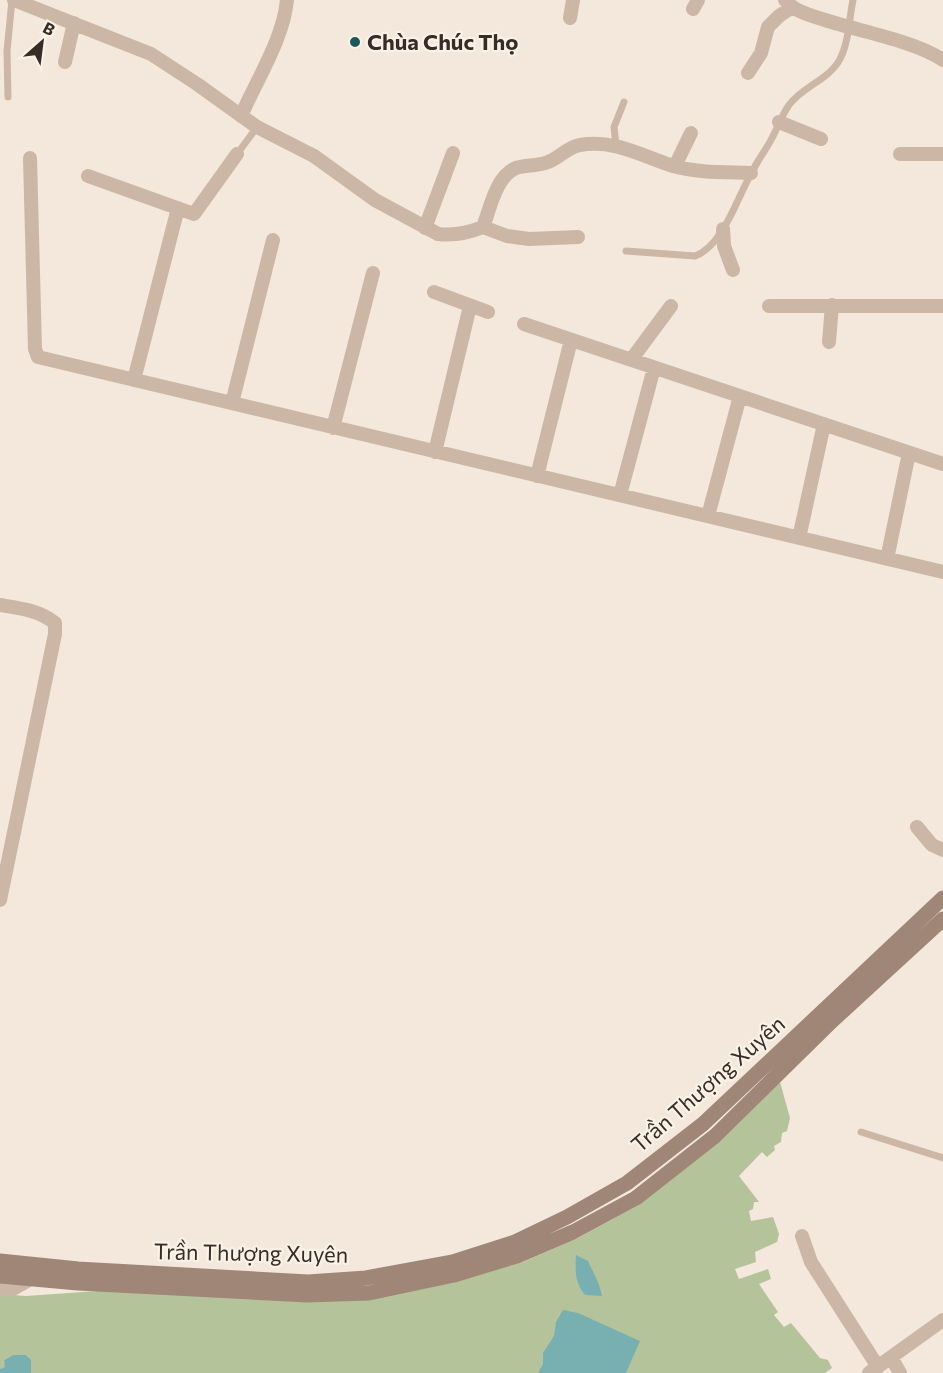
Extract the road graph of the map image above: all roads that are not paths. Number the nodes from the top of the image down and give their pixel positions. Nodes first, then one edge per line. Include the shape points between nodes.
1 (13, 0) edge
2 (287, 0) edge
3 (573, 0) edge
4 (853, 0) edge
5 (788, 4) edge
6 (570, 18) dead end
7 (74, 23) junction
8 (848, 28) junction
9 (943, 60) edge
10 (65, 62) dead end
11 (748, 73) dead end
12 (8, 97) dead end
13 (624, 102) dead end
14 (241, 116) junction
15 (779, 122) junction
16 (257, 127) junction
17 (691, 133) dead end
18 (821, 139) dead end
19 (616, 145) junction
20 (453, 153) dead end
21 (943, 153) edge
22 (237, 154) joint
23 (900, 154) dead end
24 (30, 158) dead end
25 (675, 166) junction
26 (751, 173) junction
27 (88, 176) dead end
28 (178, 208) junction
29 (483, 227) junction
30 (425, 228) junction
31 (723, 229) junction
32 (578, 237) dead end
33 (273, 240) dead end
34 (626, 251) dead end
35 (733, 270) dead end
36 (373, 273) dead end
37 (434, 292) dead end
38 (832, 305) junction
39 (470, 306) junction
40 (671, 306) dead end
41 (769, 306) dead end
42 (943, 306) edge
43 (488, 312) dead end
44 (524, 324) dead end
45 (571, 340) junction
46 (829, 342) dead end
47 (631, 360) junction
48 (654, 368) junction
49 (134, 380) junction
50 (740, 396) junction
51 (231, 404) junction
52 (824, 424) junction
53 (333, 428) junction
54 (435, 452) junction
55 (909, 453) junction
56 (943, 464) edge
57 (537, 476) junction
58 (620, 495) junction
59 (708, 516) junction
60 (799, 538) junction
61 (887, 559) junction
62 (943, 572) edge
63 (0, 605) edge
64 (917, 827) dead end
65 (7, 832) edge
66 (943, 850) edge
67 (943, 898) edge
68 (0, 900) edge
69 (943, 919) edge
70 (861, 1132) dead end
71 (943, 1158) edge
72 (802, 1236) dead end
73 (2, 1270) edge
74 (30, 1271) junction
75 (943, 1320) edge
76 (891, 1357) junction
77 (874, 1370) edge
78 (900, 1373) edge

1 - 7 street
1 - 12 lane via 7,51
2 - 14 street via 277,41
3 - 6 street
4 - 8 lane
5 - 8 street
5 - 11 street via 768,27 761,53
7 - 10 street
7 - 14 street via 151,54
8 - 9 street via 908,44
8 - 15 lane via 839,60 789,104
13 - 19 lane via 614,127
14 - 16 street
15 - 18 street
15 - 26 lane
16 - 22 lane
16 - 30 street via 314,156 375,200
17 - 25 street
19 - 25 street
19 - 29 street via 576,145 546,163 515,168 500,182
20 - 30 street
21 - 23 street
22 - 28 street via 194,214
24 - 49 street via 38,357
25 - 26 street
26 - 31 lane
27 - 28 street
28 - 49 street
29 - 30 street via 448,236
29 - 32 street via 507,236
31 - 34 lane via 710,247 695,256
31 - 35 street via 724,246
33 - 51 street
36 - 53 street
37 - 39 street
38 - 41 street
38 - 42 street
38 - 46 street
39 - 43 street
39 - 54 street
40 - 47 street
44 - 45 street
45 - 47 street
45 - 57 street
47 - 48 street
48 - 50 street
48 - 58 street
49 - 51 street
50 - 52 street
50 - 59 street
51 - 53 street
52 - 55 street
52 - 60 street
53 - 54 street
54 - 57 street
55 - 56 street
55 - 61 street
57 - 58 street
58 - 59 street
59 - 60 street
60 - 61 street
61 - 62 street
63 - 65 street via 47,617 54,623 55,634
64 - 66 street via 932,845
65 - 68 street
67 - 74 main road, Trần Thượng Xuyên via 703,1124 627,1183 515,1242 453,1262 366,1278 308,1282 78,1269
69 - 74 main road, Trần Thượng Xuyên via 706,1143 636,1198 518,1256 454,1275 369,1293 307,1295
70 - 71 lane
72 - 77 street via 811,1262
73 - 74 main road, Trần Thượng Xuyên
73 - 74 street
75 - 76 street
76 - 77 street
76 - 78 street

